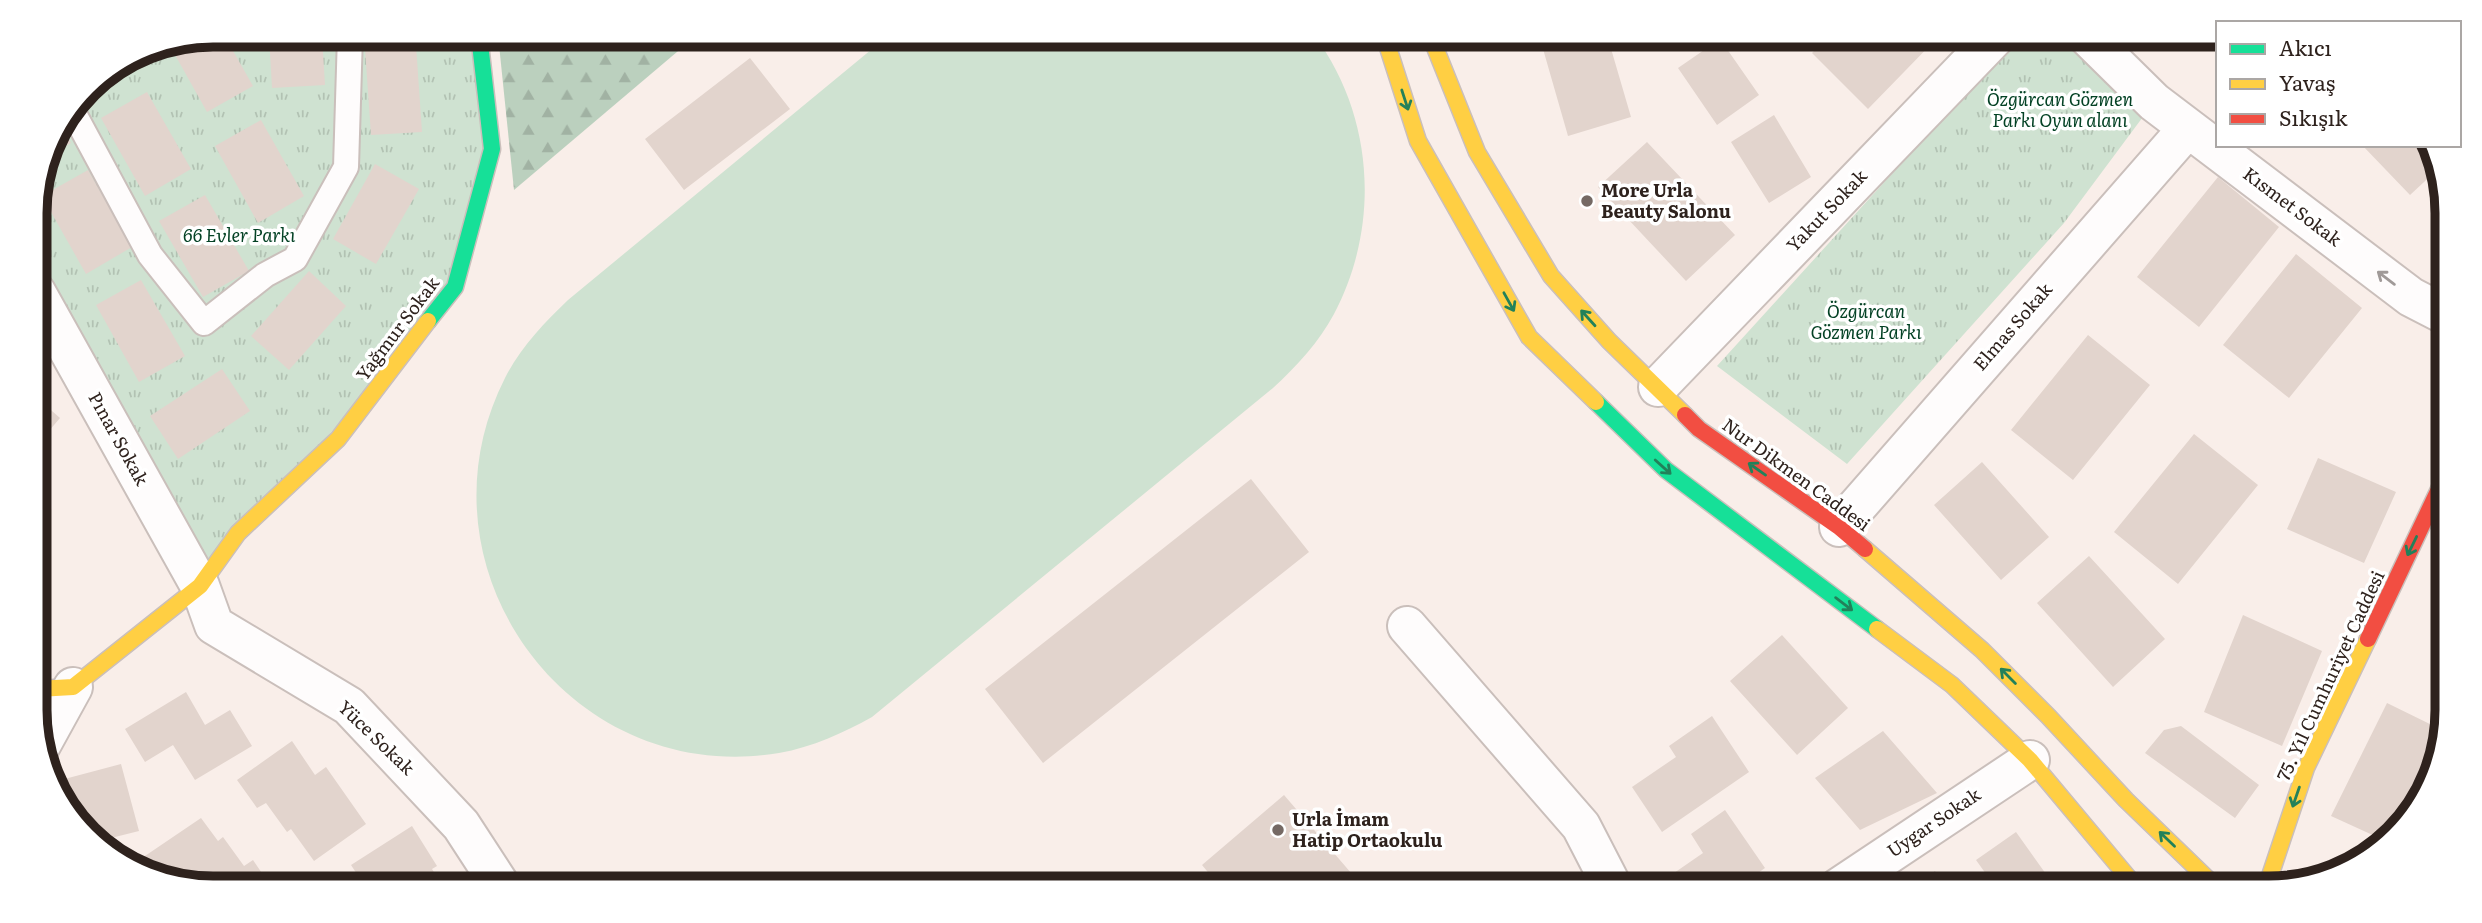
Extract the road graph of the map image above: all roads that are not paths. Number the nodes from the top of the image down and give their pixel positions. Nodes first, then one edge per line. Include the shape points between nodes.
1 (350, 47) edge
2 (480, 47) edge
3 (1388, 47) edge
4 (1435, 47) edge
5 (1985, 47) edge
6 (2097, 47) edge
7 (77, 119) edge
8 (2188, 128) junction
9 (2435, 309) edge
10 (48, 313) edge
11 (1658, 387) junction
12 (2435, 498) edge
13 (1839, 527) junction
14 (200, 586) junction
15 (1407, 626) dead end
16 (55, 688) edge
17 (48, 717) edge
18 (2030, 760) junction
19 (1606, 875) edge
20 (1857, 875) edge
21 (2126, 875) edge
22 (2204, 875) edge
23 (2270, 875) edge
24 (494, 876) edge

1 - 7 lane via 346,167 295,259 265,275 204,323 150,255
2 - 14 main road, Yağmur Sokak via 492,149 455,287 338,439 238,533
3 -> 18 main road via 1418,141 1529,337 1666,470 1952,685
11 -> 4 main road, Nur Dikmen Caddesi via 1551,276 1477,152
5 - 11 street, Yakut Sokak
6 - 8 street, Kısmet Sokak
9 -> 8 street, Kısmet Sokak via 2411,297
8 - 13 street, Elmas Sokak
10 - 14 street, Pınar Sokak
13 -> 11 main road, Nur Dikmen Caddesi via 1699,429
12 -> 23 main road, 75. Yıl Cumhuriyet Caddesi via 2306,768
22 -> 13 main road, Nur Dikmen Caddesi via 1982,650
14 - 16 main road, Yağmur Sokak
14 - 24 street, Yüce Sokak via 214,625 349,706 461,825
15 - 19 street via 1581,826
16 - 17 street
18 - 20 street, Uygar Sokak
18 - 21 main road

